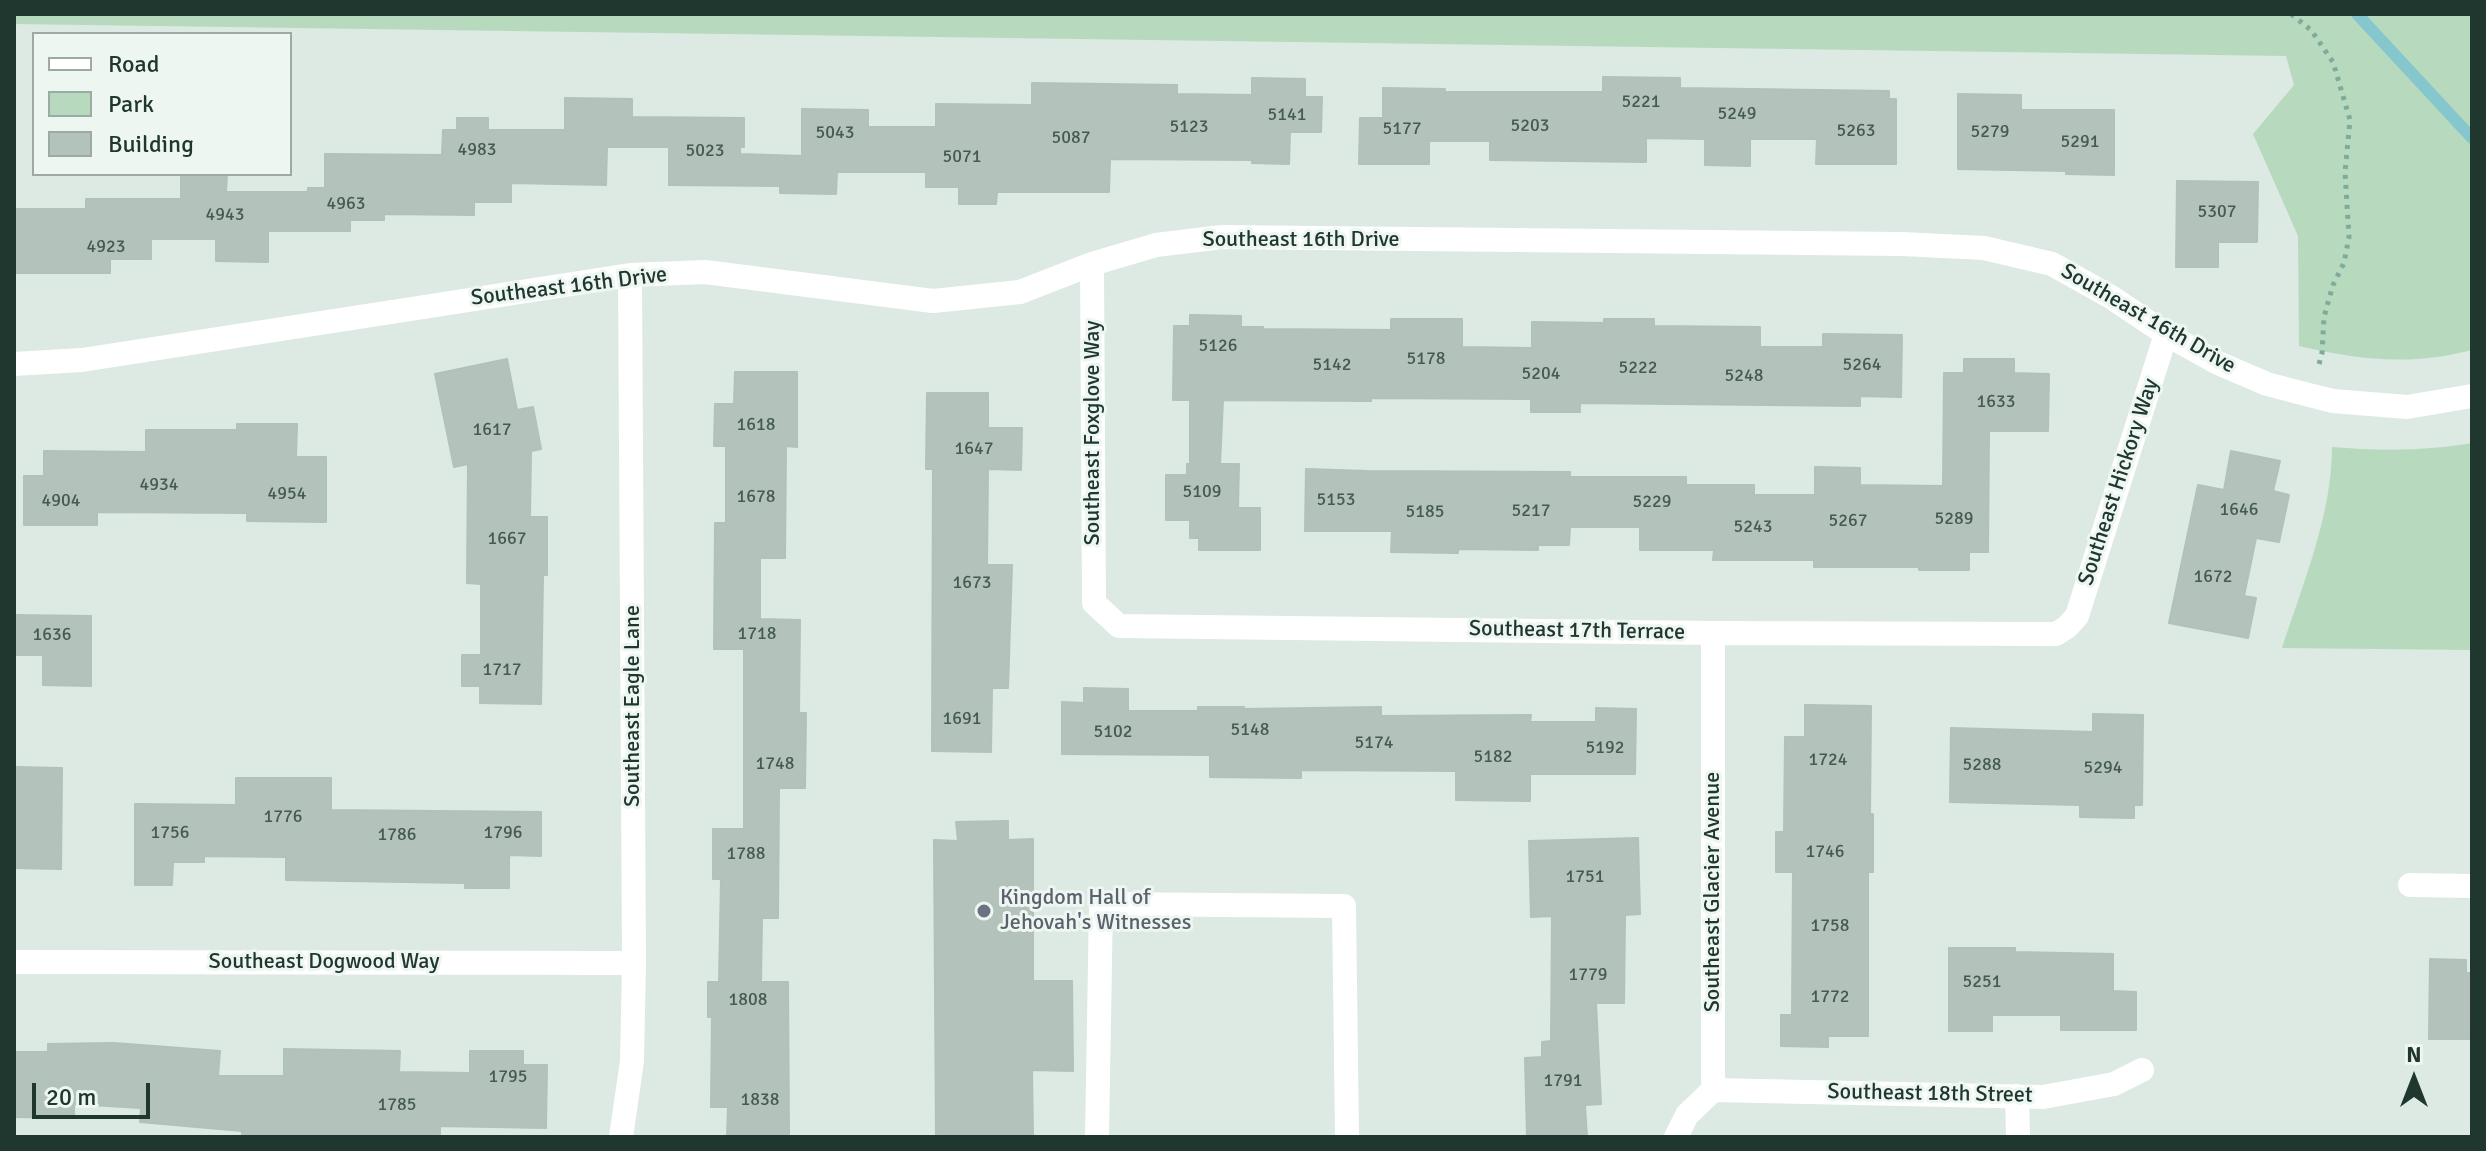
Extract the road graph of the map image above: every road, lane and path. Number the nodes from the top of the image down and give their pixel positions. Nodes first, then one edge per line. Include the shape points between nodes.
1 (2291, 14) edge
2 (1092, 264) junction
3 (630, 275) junction
4 (2166, 334) junction
5 (14, 364) edge
6 (2309, 395) junction
7 (2472, 396) edge
8 (1094, 603) joint
9 (2067, 627) joint
10 (1713, 633) junction
11 (2410, 885) dead end
12 (2472, 886) edge
13 (14, 962) edge
14 (634, 963) junction
15 (2142, 1070) dead end
16 (1713, 1090) junction
17 (2017, 1096) junction
18 (621, 1137) edge
19 (1097, 1137) edge
20 (1347, 1137) edge
21 (1676, 1137) edge
22 (2018, 1137) edge

1 - 6 path via 2311,30 2333,62 2350,120 2345,172 2349,237 2324,317 2322,353
2 - 3 street, Southeast 16th Drive via 1020,292 933,301 705,272
2 - 4 street, Southeast 16th Drive via 1156,245 1222,237 1984,248 2052,264
2 - 8 street, Southeast Foxglove Way
3 - 5 street, Southeast 16th Drive via 82,360
3 - 14 street, Southeast Eagle Lane
4 - 6 street, Southeast 16th Drive via 2267,384
4 - 9 street, Southeast Hickory Way via 2077,616
6 - 7 street, Southeast 16th Drive via 2407,407
8 - 10 street, Southeast 17th Terrace via 1119,626
9 - 10 street, Southeast 17th Terrace via 2041,635
10 - 16 street, Southeast Glacier Avenue
11 - 12 street
13 - 14 street, Southeast Dogwood Way
14 - 18 street, Southeast Eagle Lane via 632,1061
15 - 17 street, Southeast 18th Street via 2080,1092
16 - 17 street, Southeast 18th Street
16 - 21 street via 1687,1115
17 - 22 street
19 - 20 street via 1101,904 1344,906

